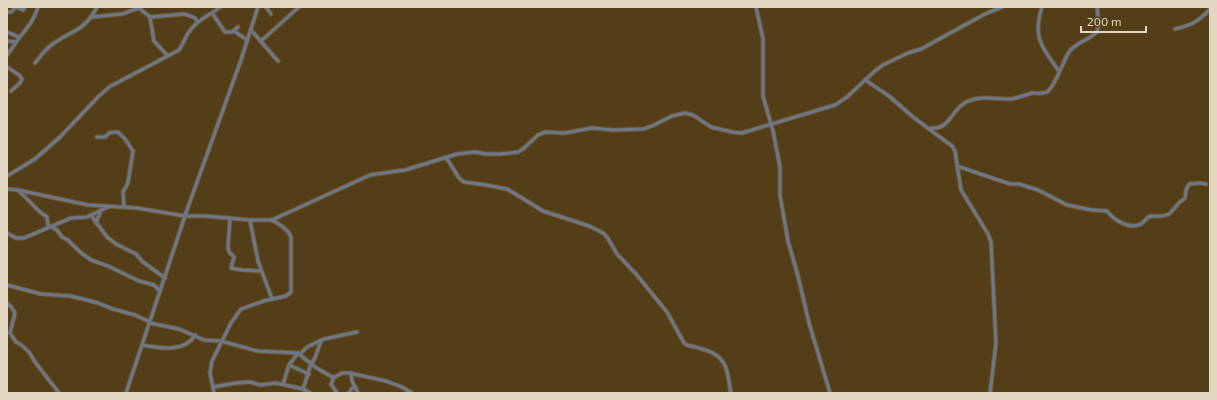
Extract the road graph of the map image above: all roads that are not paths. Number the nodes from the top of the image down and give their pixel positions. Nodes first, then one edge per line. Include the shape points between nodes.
1 (25, 7) edge
2 (38, 7) edge
3 (97, 7) edge
4 (220, 7) edge
5 (258, 7) edge
6 (266, 7) edge
7 (299, 7) edge
8 (756, 7) edge
9 (1002, 7) edge
10 (1042, 7) edge
11 (1097, 7) edge
12 (1210, 9) edge
13 (7, 12) edge
14 (212, 13) junction
15 (271, 14) dead end
16 (92, 17) junction
17 (150, 17) junction
18 (197, 22) junction
19 (238, 27) dead end
20 (1175, 29) dead end
21 (251, 30) junction
22 (234, 31) junction
23 (7, 32) edge
24 (19, 37) junction
25 (247, 40) junction
26 (7, 41) edge
27 (261, 41) junction
28 (16, 42) junction
29 (7, 55) edge
30 (167, 55) junction
31 (278, 61) dead end
32 (35, 64) dead end
33 (7, 67) edge
34 (1059, 71) junction
35 (866, 80) junction
36 (11, 91) dead end
37 (771, 124) junction
38 (929, 128) junction
39 (97, 137) dead end
40 (445, 157) junction
41 (957, 166) junction
42 (7, 176) edge
43 (1206, 184) dead end
44 (7, 189) edge
45 (18, 190) junction
46 (29, 192) junction
47 (26, 198) junction
48 (108, 206) junction
49 (124, 206) junction
50 (101, 210) junction
51 (91, 215) junction
52 (185, 216) junction
53 (230, 218) junction
54 (250, 220) junction
55 (272, 220) junction
56 (96, 223) junction
57 (50, 227) junction
58 (7, 233) edge
59 (261, 271) junction
60 (165, 278) junction
61 (7, 286) edge
62 (160, 291) junction
63 (272, 299) junction
64 (7, 303) edge
65 (150, 322) junction
66 (357, 332) dead end
67 (9, 333) edge
68 (195, 335) junction
69 (221, 341) junction
70 (321, 341) junction
71 (142, 345) junction
72 (299, 353) junction
73 (311, 364) junction
74 (289, 365) junction
75 (351, 373) junction
76 (309, 374) junction
77 (334, 377) junction
78 (283, 384) junction
79 (213, 387) junction
80 (356, 388) junction
81 (303, 389) junction
82 (59, 393) edge
83 (126, 393) edge
84 (214, 393) edge
85 (310, 393) edge
86 (337, 393) edge
87 (349, 393) edge
88 (358, 393) edge
89 (412, 393) edge
90 (731, 393) edge
91 (830, 393) edge
92 (990, 393) edge

1 - 13 street via 24,10 16,7
2 - 24 street via 28,28
3 - 16 street
4 - 14 street
5 - 21 street
6 - 15 street
7 - 27 street
8 - 37 street via 763,39 763,96
9 - 35 street via 922,49 884,65
10 - 34 street via 1038,21 1039,40
11 - 34 street via 1097,32 1070,50
12 - 20 street via 1191,25
14 - 18 street
14 - 22 street via 225,32
16 - 17 street via 122,14 139,8
16 - 32 street via 82,28 48,48
17 - 18 street via 184,14 195,18
17 - 30 street via 154,41
18 - 30 street via 179,50
19 - 22 street
21 - 25 street
21 - 27 street
22 - 25 street
23 - 24 street
24 - 28 street
25 - 52 street
26 - 28 street
27 - 31 street
28 - 29 street
30 - 42 street via 109,87 35,159
33 - 36 street via 22,79
34 - 38 street via 1047,92 1016,98 990,97 972,100 961,105 940,128
35 - 37 street via 852,94 835,105
35 - 38 street
37 - 40 street via 739,133 711,126 691,114 680,113 643,129 589,128 565,133 543,132 517,152 469,152
37 - 91 street via 780,167 780,195 789,247
38 - 41 street via 952,146
39 - 49 street via 119,133 133,151 128,184 123,192
40 - 55 street via 406,170 370,175
40 - 90 street via 464,182 507,189 543,212 603,233 617,254 667,312 684,343 710,351 724,365
41 - 43 street via 1010,184 1038,190 1066,204 1107,211 1114,218 1130,225 1141,224 1151,216 1170,214 1185,198 1189,184
41 - 92 street via 961,190 991,242 996,343
44 - 45 street
45 - 46 street
45 - 47 street
46 - 47 street
46 - 48 street via 88,205
47 - 57 street via 47,217 47,224
48 - 49 street
48 - 50 street
49 - 52 street
50 - 51 street
50 - 56 street
51 - 56 street
51 - 57 street via 71,218
52 - 53 street
52 - 60 street
53 - 54 street
53 - 59 street via 228,248 234,257 231,268
54 - 55 street
54 - 59 street
55 - 63 street via 290,234 292,242 291,292 286,296
56 - 60 street via 112,241 136,254
57 - 58 street via 24,238 16,238
57 - 62 street via 57,230 91,260 138,281 154,285
59 - 63 street
60 - 62 street
61 - 65 street via 41,294 88,300
62 - 65 street
63 - 69 street via 242,309
64 - 67 street via 15,313
65 - 68 street via 179,328
65 - 71 street
66 - 70 street
67 - 82 street via 29,352
68 - 69 street via 207,340
68 - 71 street via 189,344 179,346 165,348
69 - 72 street via 257,351
69 - 79 street via 210,369
70 - 72 street
70 - 73 street
71 - 83 street
72 - 73 street
72 - 74 street
73 - 76 street
73 - 77 street
74 - 76 street
74 - 78 street
75 - 77 street via 342,373
75 - 80 street
75 - 89 street via 386,381
76 - 81 street
77 - 86 street via 332,384
78 - 79 street via 276,382 260,385 247,382
78 - 81 street
79 - 84 street
80 - 87 street via 352,388
80 - 88 street
81 - 85 street

